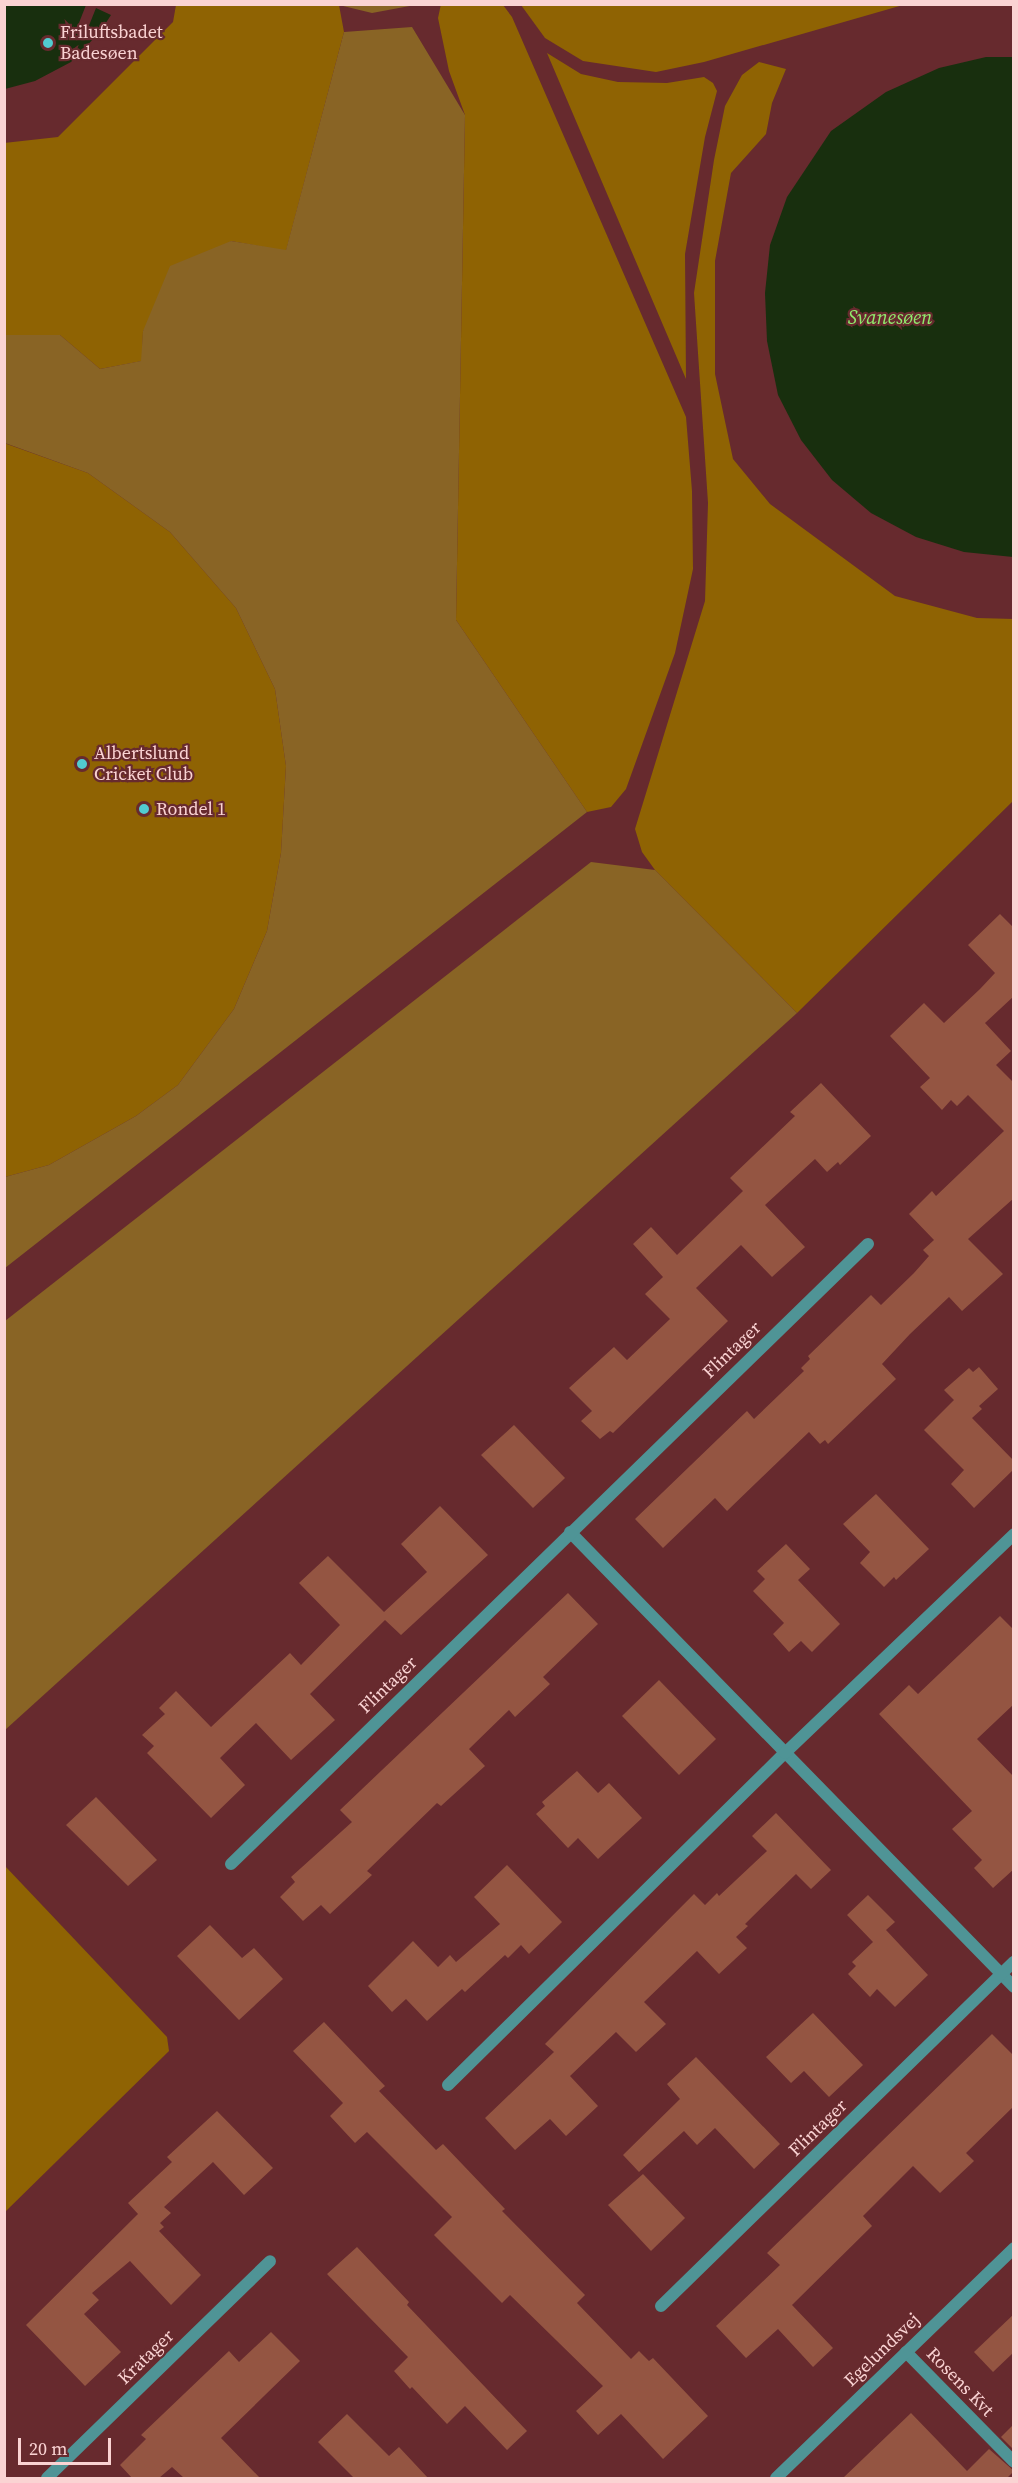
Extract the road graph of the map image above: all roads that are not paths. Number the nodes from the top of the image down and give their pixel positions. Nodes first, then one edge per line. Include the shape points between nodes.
1 (868, 1244) dead end
2 (570, 1532) junction
3 (1014, 1534) edge
4 (785, 1753) junction
5 (231, 1864) dead end
6 (1014, 1962) edge
7 (1000, 1975) junction
8 (1014, 1987) edge
9 (448, 2085) dead end
10 (1014, 2248) edge
11 (270, 2261) dead end
12 (661, 2306) dead end
13 (906, 2352) junction
14 (1014, 2462) edge
15 (47, 2478) edge
16 (777, 2478) edge

1 - 2 street, Flintager
2 - 4 street
2 - 5 street, Flintager
3 - 4 street
4 - 7 street
4 - 9 street
6 - 7 street, Flintager
7 - 8 street
7 - 12 street, Flintager
10 - 13 street, Egelundsvej
11 - 15 street, Kratager
13 - 14 street, Rosens Kvt
13 - 16 street, Egelundsvej

